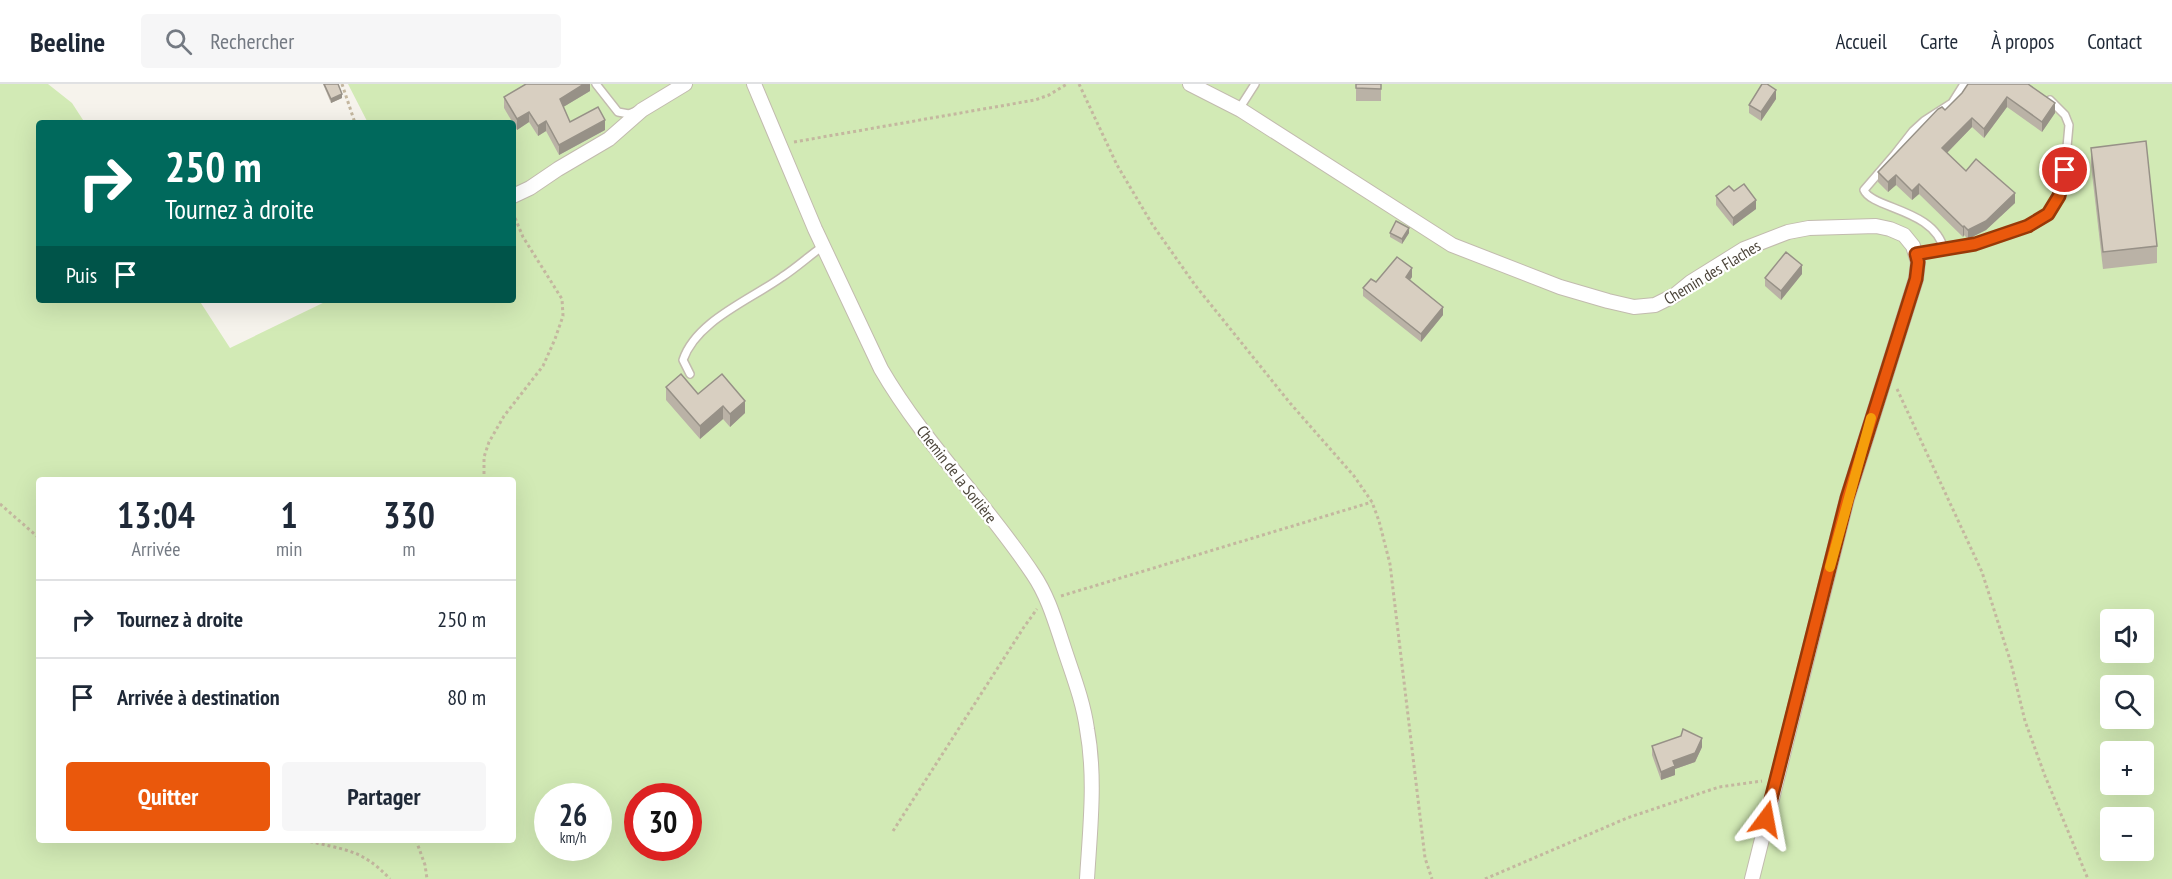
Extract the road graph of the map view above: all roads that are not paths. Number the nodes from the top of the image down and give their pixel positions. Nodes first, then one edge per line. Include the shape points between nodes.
1 (596, 84) edge
2 (685, 84) edge
3 (754, 84) edge
4 (1190, 84) edge
5 (1256, 84) edge
6 (1964, 84) edge
7 (2042, 94) edge
8 (1239, 109) junction
9 (642, 110) junction
10 (516, 195) edge
11 (823, 246) junction
12 (1944, 250) junction
13 (1916, 254) junction
14 (690, 374) dead end
15 (1087, 879) edge
16 (1752, 879) edge

1 - 9 lane via 618,112
2 - 9 street
3 - 11 street, Chemin de la Sorlière
4 - 8 street, Chemin des Flaches
5 - 8 lane
6 - 12 lane via 1952,103 1913,131 1864,190 1872,198 1922,221 1940,238
7 - 12 lane via 2057,105 2068,125 2065,170 2059,196 2048,214 1994,239
8 - 13 street, Chemin des Flaches via 1452,245 1560,288 1634,307 1655,305 1676,295 1744,249 1809,228 1890,229 1904,235
9 - 10 street via 609,140
11 - 14 lane via 698,334 687,347 683,360
11 - 15 street, Chemin de la Sorlière via 893,389 1035,575 1048,601 1088,729 1092,794
12 - 13 lane
13 - 16 street via 1916,279 1847,498

